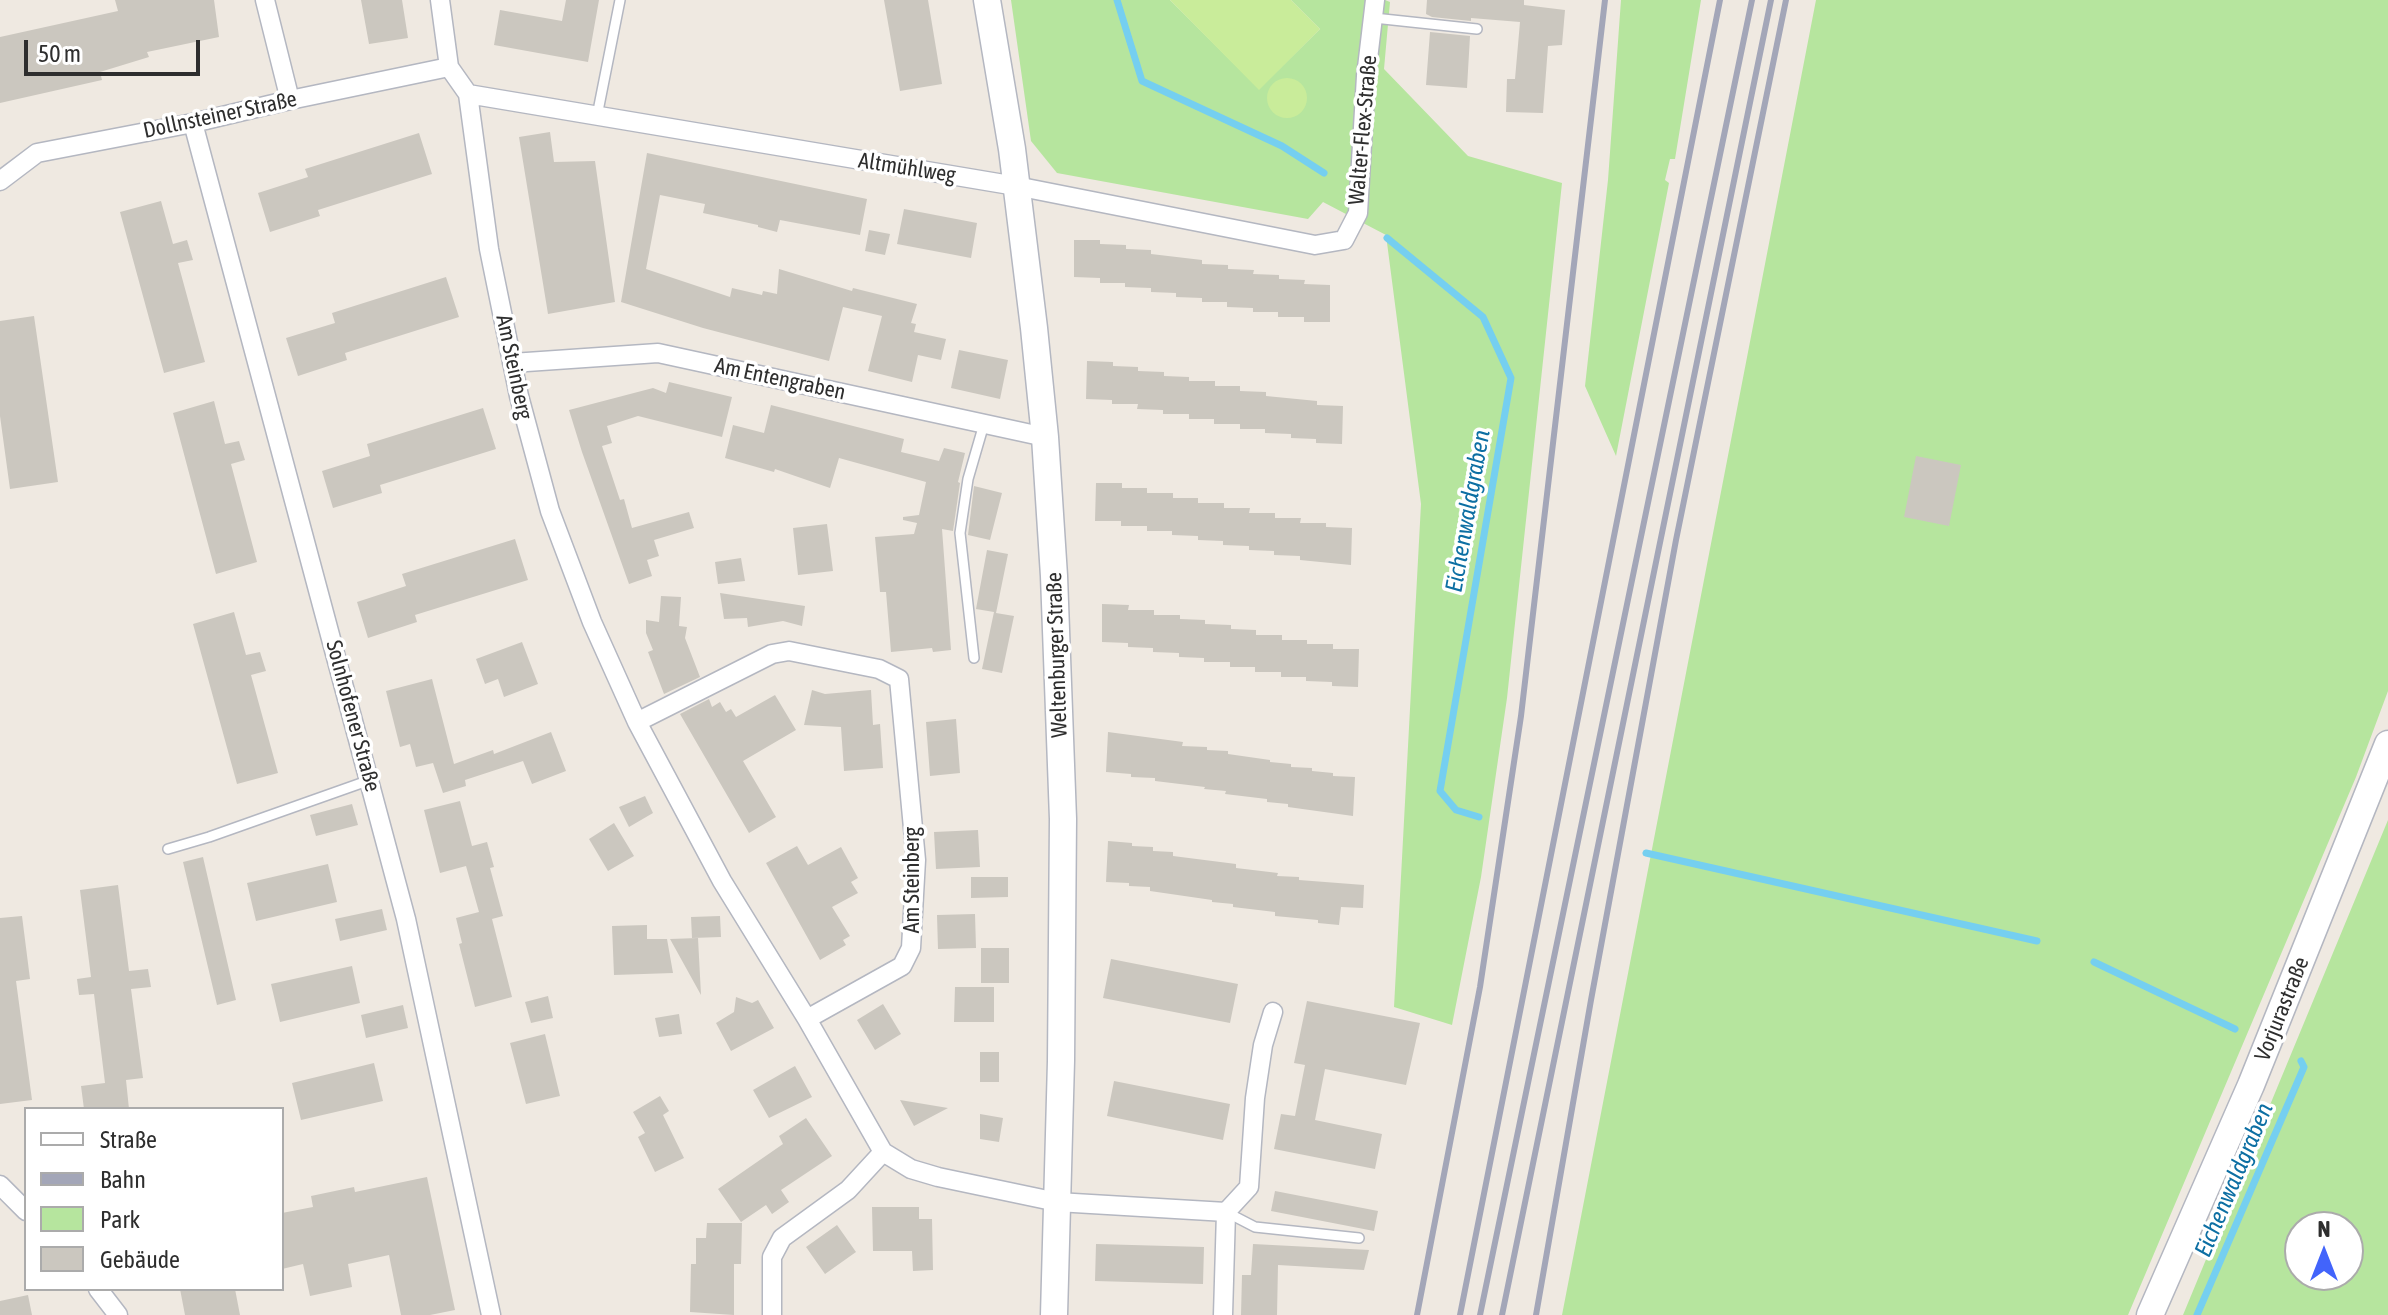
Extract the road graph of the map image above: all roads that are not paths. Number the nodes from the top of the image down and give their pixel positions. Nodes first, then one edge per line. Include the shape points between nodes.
1 (265, 0) edge
2 (440, 0) edge
3 (620, 0) edge
4 (987, 0) edge
5 (1374, 9) edge
6 (1477, 29) dead end
7 (449, 67) junction
8 (468, 94) junction
9 (290, 100) junction
10 (597, 116) junction
11 (193, 123) junction
12 (0, 181) edge
13 (1016, 186) junction
14 (1344, 240) joint
15 (512, 363) junction
16 (984, 424) junction
17 (1045, 437) junction
18 (974, 658) dead end
19 (637, 722) junction
20 (2388, 744) edge
21 (370, 780) junction
22 (168, 849) dead end
23 (1273, 1012) dead end
24 (807, 1019) junction
25 (883, 1152) junction
26 (0, 1185) edge
27 (1057, 1202) junction
28 (24, 1209) edge
29 (1226, 1212) junction
30 (1359, 1238) dead end
31 (100, 1291) edge
32 (118, 1315) edge
33 (491, 1315) edge
34 (772, 1315) edge
35 (1054, 1315) edge
36 (1223, 1315) edge
37 (2150, 1315) edge

1 - 9 street
2 - 7 street, Am Steinberg
3 - 10 lane
4 - 13 street, Weltenburger Straße
5 - 6 lane, Walter-Flex-Straße
5 - 14 street, Walter-Flex-Straße via 1358,213
7 - 8 street, Am Steinberg
7 - 9 street, Dollnsteiner Straße
8 - 10 street, Altmühlweg
8 - 15 street, Am Steinberg via 489,249
9 - 11 street, Dollnsteiner Straße
10 - 13 street, Altmühlweg
11 - 12 street, Dollnsteiner Straße via 37,153
11 - 21 street, Solnhofener Straße
13 - 14 street, Altmühlweg via 1315,245
13 - 17 street, Weltenburger Straße
15 - 16 street, Am Entengraben via 658,353
15 - 19 street, Am Steinberg via 550,511
16 - 17 street, Am Entengraben
16 - 18 lane via 960,533
17 - 27 street, Weltenburger Straße via 1063,819
19 - 24 street, Am Steinberg via 722,881
19 - 24 street, Am Steinberg via 772,654 789,651 879,669 899,679 916,860 911,948 902,966
20 - 37 street, Vorjurastraße via 2257,1071
21 - 22 lane
21 - 33 street, Solnhofener Straße via 412,944
23 - 29 street via 1257,1085 1249,1187
24 - 25 street, Am Steinberg
25 - 27 street via 938,1177
25 - 34 street via 848,1190 782,1238 772,1257
26 - 28 street
27 - 29 street
27 - 35 street, Weltenburger Straße
29 - 30 lane via 1255,1227
29 - 36 street
31 - 32 street

